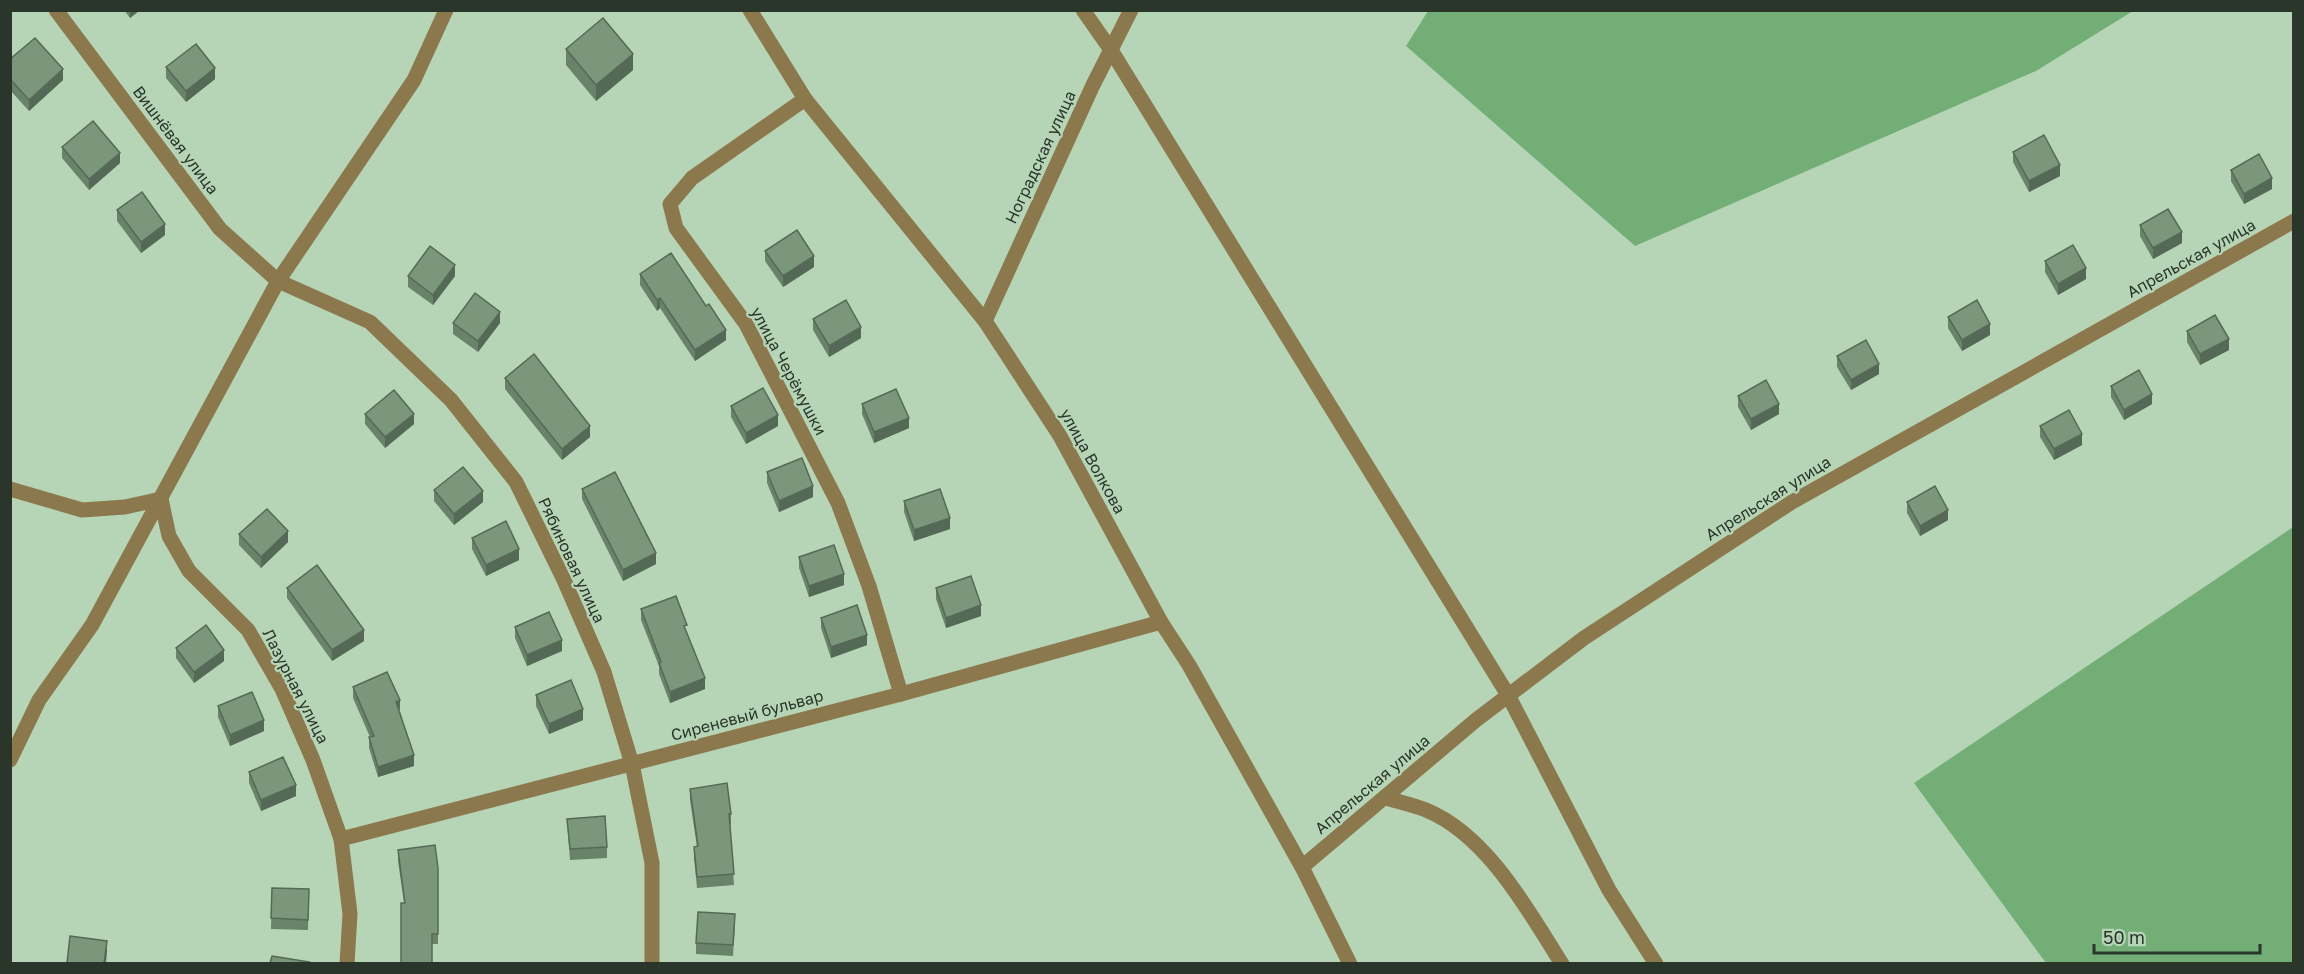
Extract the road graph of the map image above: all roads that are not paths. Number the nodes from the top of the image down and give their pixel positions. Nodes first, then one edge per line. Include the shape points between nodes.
1 (56, 10) edge
2 (446, 10) edge
3 (750, 10) edge
4 (1083, 10) edge
5 (1131, 10) edge
6 (1111, 50) junction
7 (805, 99) junction
8 (2294, 221) edge
9 (278, 281) junction
10 (985, 321) junction
11 (10, 489) edge
12 (161, 499) junction
13 (1161, 622) junction
14 (901, 694) junction
15 (1508, 695) junction
16 (10, 760) edge
17 (632, 764) junction
18 (1386, 798) junction
19 (341, 839) junction
20 (1302, 867) junction
21 (347, 963) edge
22 (652, 963) edge
23 (1350, 963) edge
24 (1562, 963) edge
25 (1656, 963) edge

1 - 9 street, Вишнёвая улица via 220,229
2 - 9 street via 414,80
3 - 7 street, улица Волкова
4 - 6 street
5 - 6 street, Ноградская улица
6 - 10 street, Ноградская улица
6 - 15 street
7 - 10 street, улица Волкова
7 - 14 street, улица Черёмушки via 692,178 670,204 676,228 746,324 838,503 869,586
8 - 15 street, Апрельская улица via 1792,502 1584,638
9 - 12 street
9 - 17 street, Рябиновая улица via 370,322 451,400 516,482 604,672
10 - 13 street, улица Волкова via 1060,436
11 - 12 street via 82,510
12 - 16 street via 92,625 39,700
12 - 19 street, Лазурная улица via 169,536 189,571 248,630 282,689
13 - 14 street, Сиреневый бульвар
13 - 20 street, улица Волкова
14 - 17 street, Сиреневый бульвар
15 - 18 street, Апрельская улица
15 - 25 street via 1609,890
17 - 19 street, Сиреневый бульвар
17 - 22 street, Рябиновая улица via 652,863
18 - 20 street, Апрельская улица
18 - 24 street via 1427,810 1460,830 1509,879
19 - 21 street, Лазурная улица via 350,914
20 - 23 street, улица Волкова

